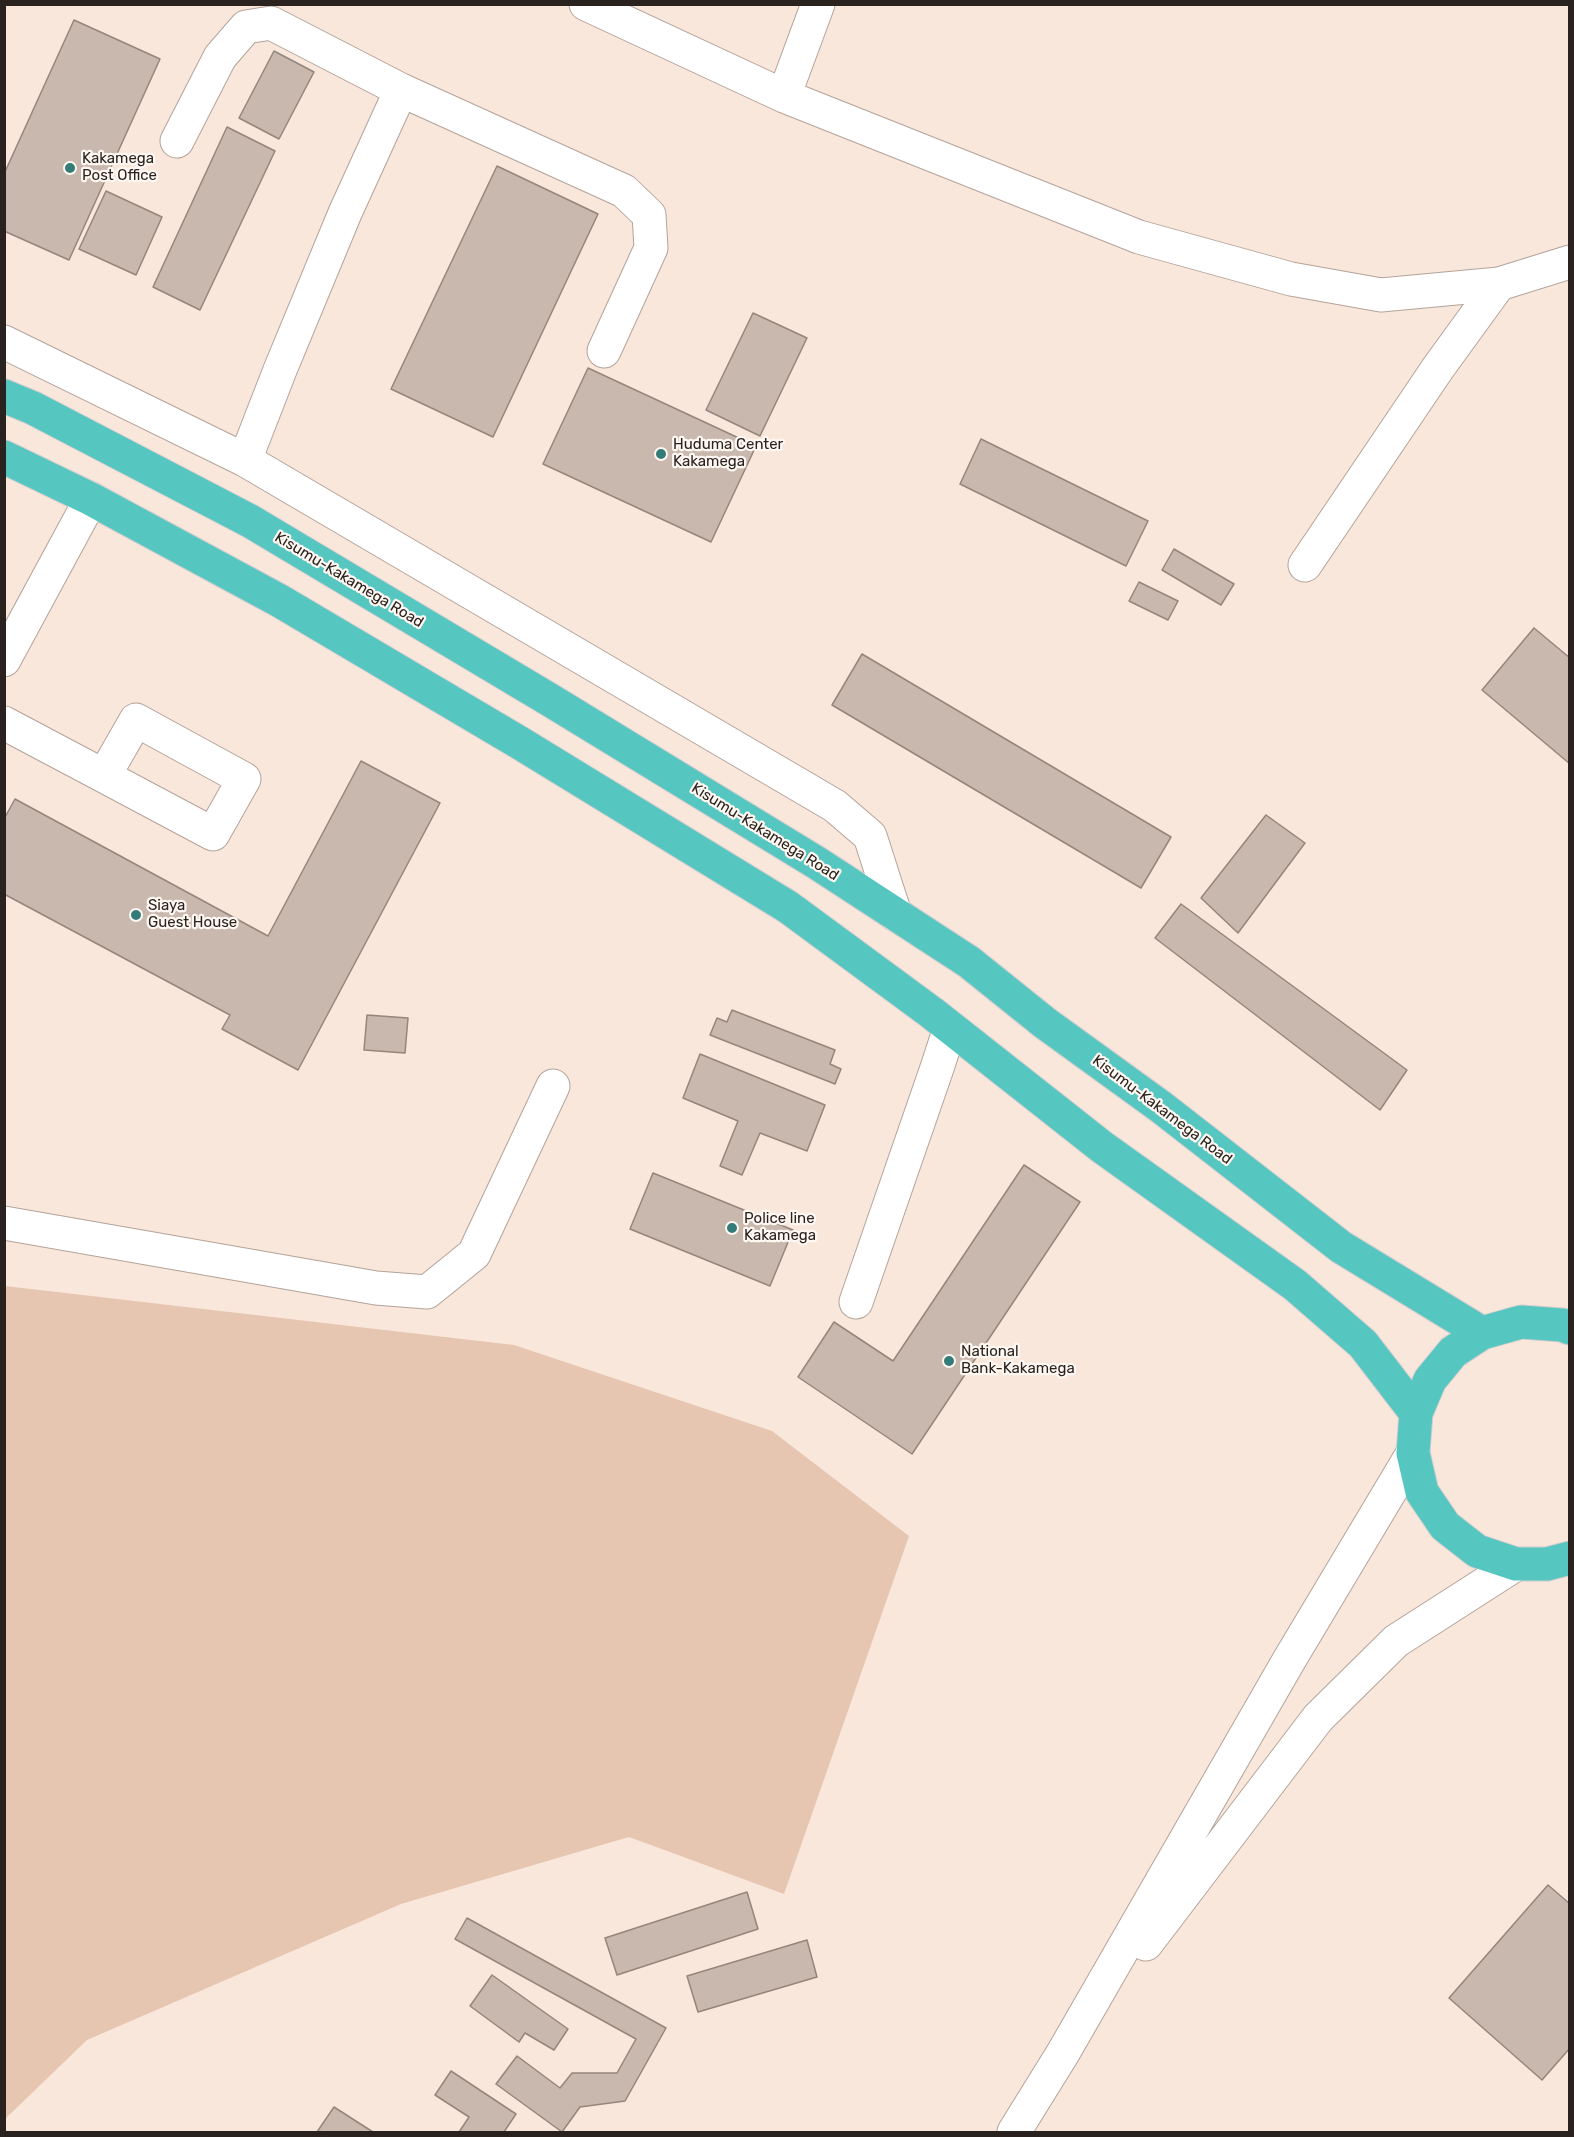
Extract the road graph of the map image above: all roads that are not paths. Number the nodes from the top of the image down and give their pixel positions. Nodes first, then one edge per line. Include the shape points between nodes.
1 (586, 4) edge
2 (818, 4) edge
3 (401, 90) junction
4 (784, 96) junction
5 (177, 141) dead end
6 (1569, 262) edge
7 (1499, 284) junction
8 (4, 342) edge
9 (604, 351) dead end
10 (4, 396) edge
11 (4, 457) edge
12 (245, 460) junction
13 (91, 499) junction
14 (1305, 565) dead end
15 (4, 660) edge
16 (4, 723) edge
17 (104, 776) dead end
18 (896, 914) junction
19 (950, 1028) junction
20 (553, 1086) dead end
21 (4, 1223) edge
22 (856, 1302) dead end
23 (1567, 1324) edge
24 (1482, 1333) junction
25 (1416, 1413) junction
26 (1413, 1453) junction
27 (1569, 1558) edge
28 (1515, 1563) junction
29 (1064, 2053) junction
30 (1014, 2133) edge

1 - 4 street
2 - 4 street
3 - 5 street via 272,23 246,27 220,57
3 - 9 street via 624,192 649,215 651,248
3 - 12 street via 345,213
4 - 7 street via 1139,237 1291,279 1381,295
6 - 7 street
7 - 14 street
8 - 12 street
10 - 18 highway, Kisumu-Kakamega Road via 250,521 550,699
11 - 13 highway
12 - 18 street via 835,806 870,836
13 - 15 street
13 - 19 highway via 280,601 788,907
16 - 17 street
18 - 24 highway, Kisumu-Kakamega Road via 969,962 1341,1247
19 - 22 street
19 - 25 highway via 1102,1147 1295,1285 1364,1344
20 - 21 street via 474,1254 427,1292 376,1288
23 - 24 highway via 1521,1322
24 - 25 highway via 1453,1353 1430,1380
25 - 26 highway
26 - 28 highway via 1422,1492 1445,1526 1477,1551
26 - 29 street
27 - 28 highway via 1547,1564
28 - 29 street via 1396,1641 1318,1718
29 - 30 street

